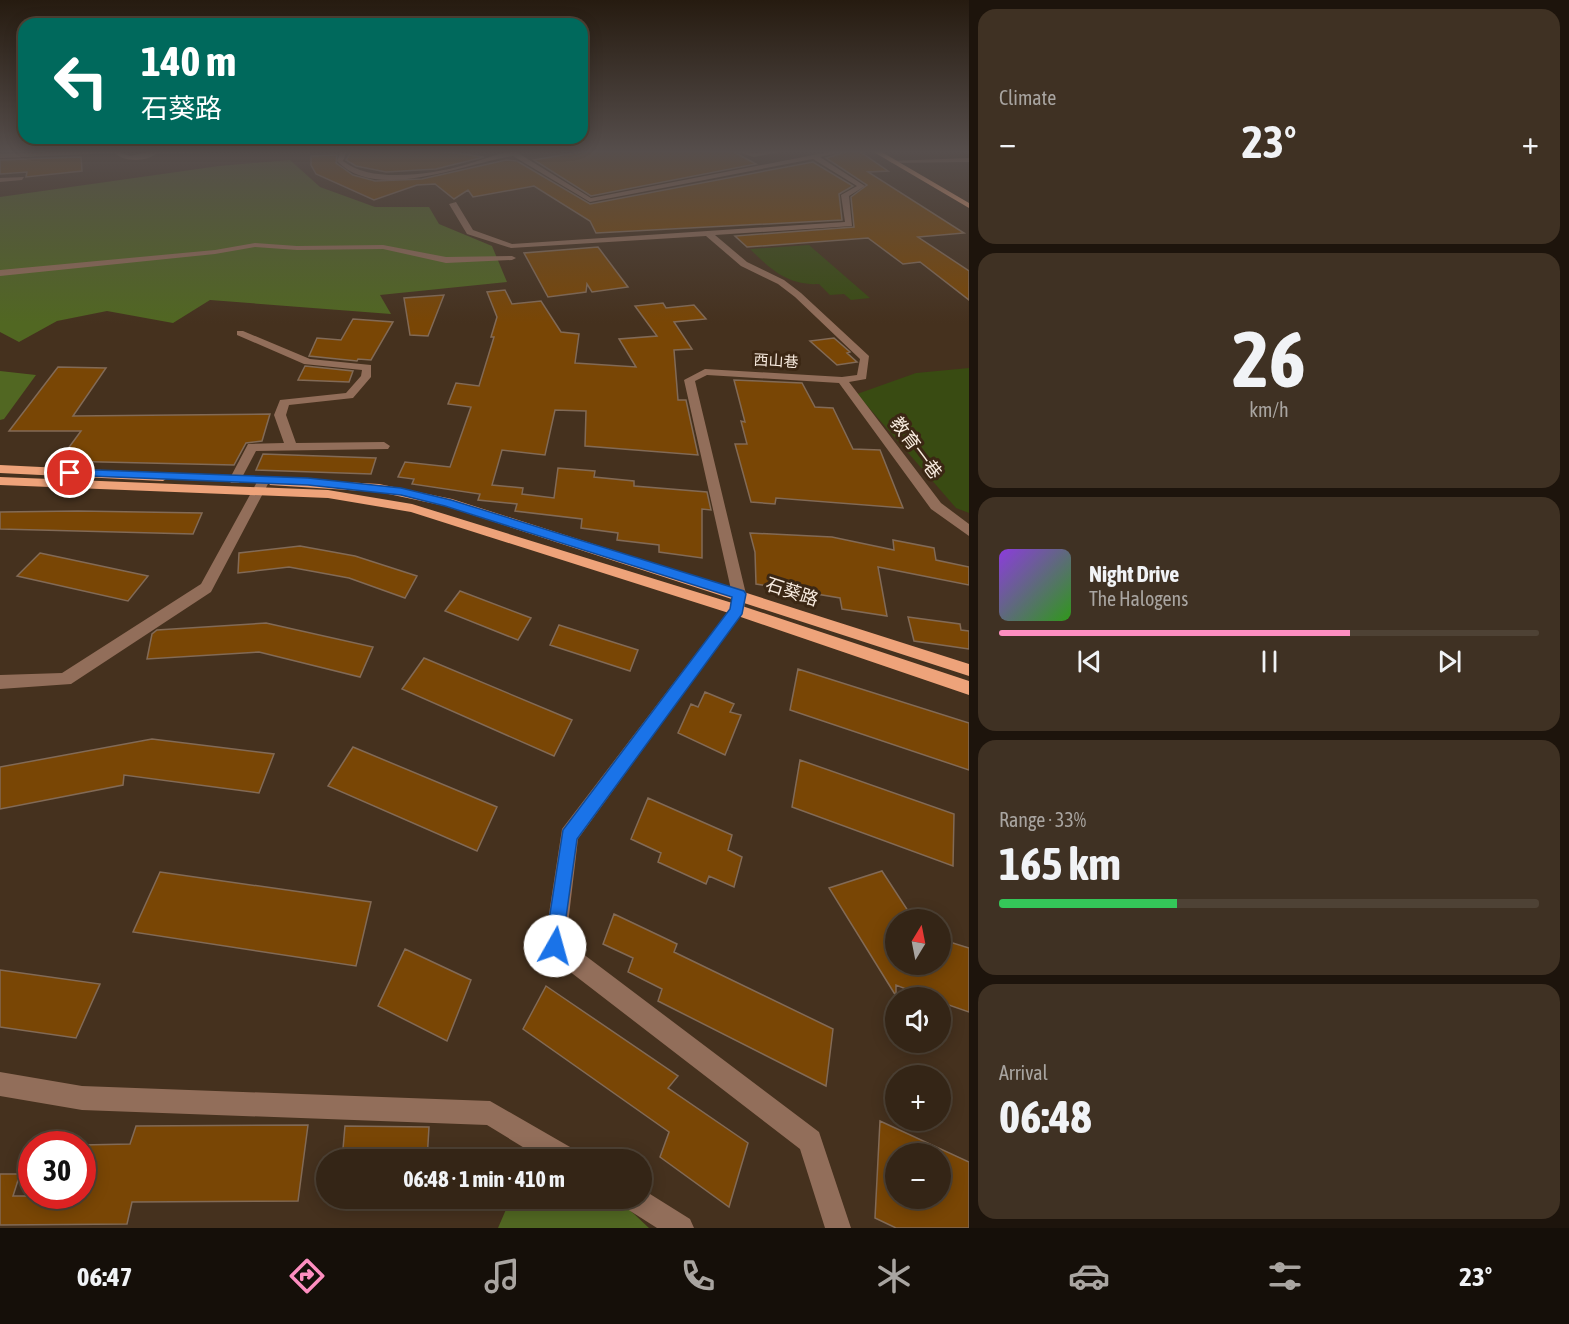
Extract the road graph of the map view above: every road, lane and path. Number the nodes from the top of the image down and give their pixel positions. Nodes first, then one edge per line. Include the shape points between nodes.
1 (456, 208) edge
2 (847, 208) edge
3 (708, 233) junction
4 (512, 258) dead end
5 (0, 273) edge
6 (240, 333) dead end
7 (842, 380) junction
8 (384, 446) dead end
9 (292, 448) junction
10 (0, 469) edge
11 (235, 480) junction
12 (0, 481) edge
13 (261, 486) junction
14 (969, 531) edge
15 (738, 602) junction
16 (969, 670) edge
17 (0, 681) edge
18 (969, 688) edge
19 (0, 1084) edge
20 (550, 1149) edge
21 (651, 1209) edge
22 (681, 1228) edge
23 (838, 1228) edge

1 - 3 street via 470,232 511,246
2 - 3 street via 849,224
3 - 7 street via 744,264 798,294 865,358 862,377
4 - 5 street via 446,260 383,247 255,245
6 - 9 street via 308,362 367,366 366,377 349,396 284,402 280,415
7 - 14 street, 教育一巷 via 936,506
7 - 15 street, 西山巷 via 705,372 689,380
8 - 9 street
9 - 11 street via 252,447
10 - 11 main road
11 - 13 main road
12 - 13 main road
13 - 15 main road via 354,497 432,513
13 - 17 street via 206,588 65,679
15 - 16 main road, 石葵路
15 - 18 main road
15 - 23 street via 569,836 555,946 810,1141
19 - 20 street via 82,1098 490,1113
21 - 22 street

